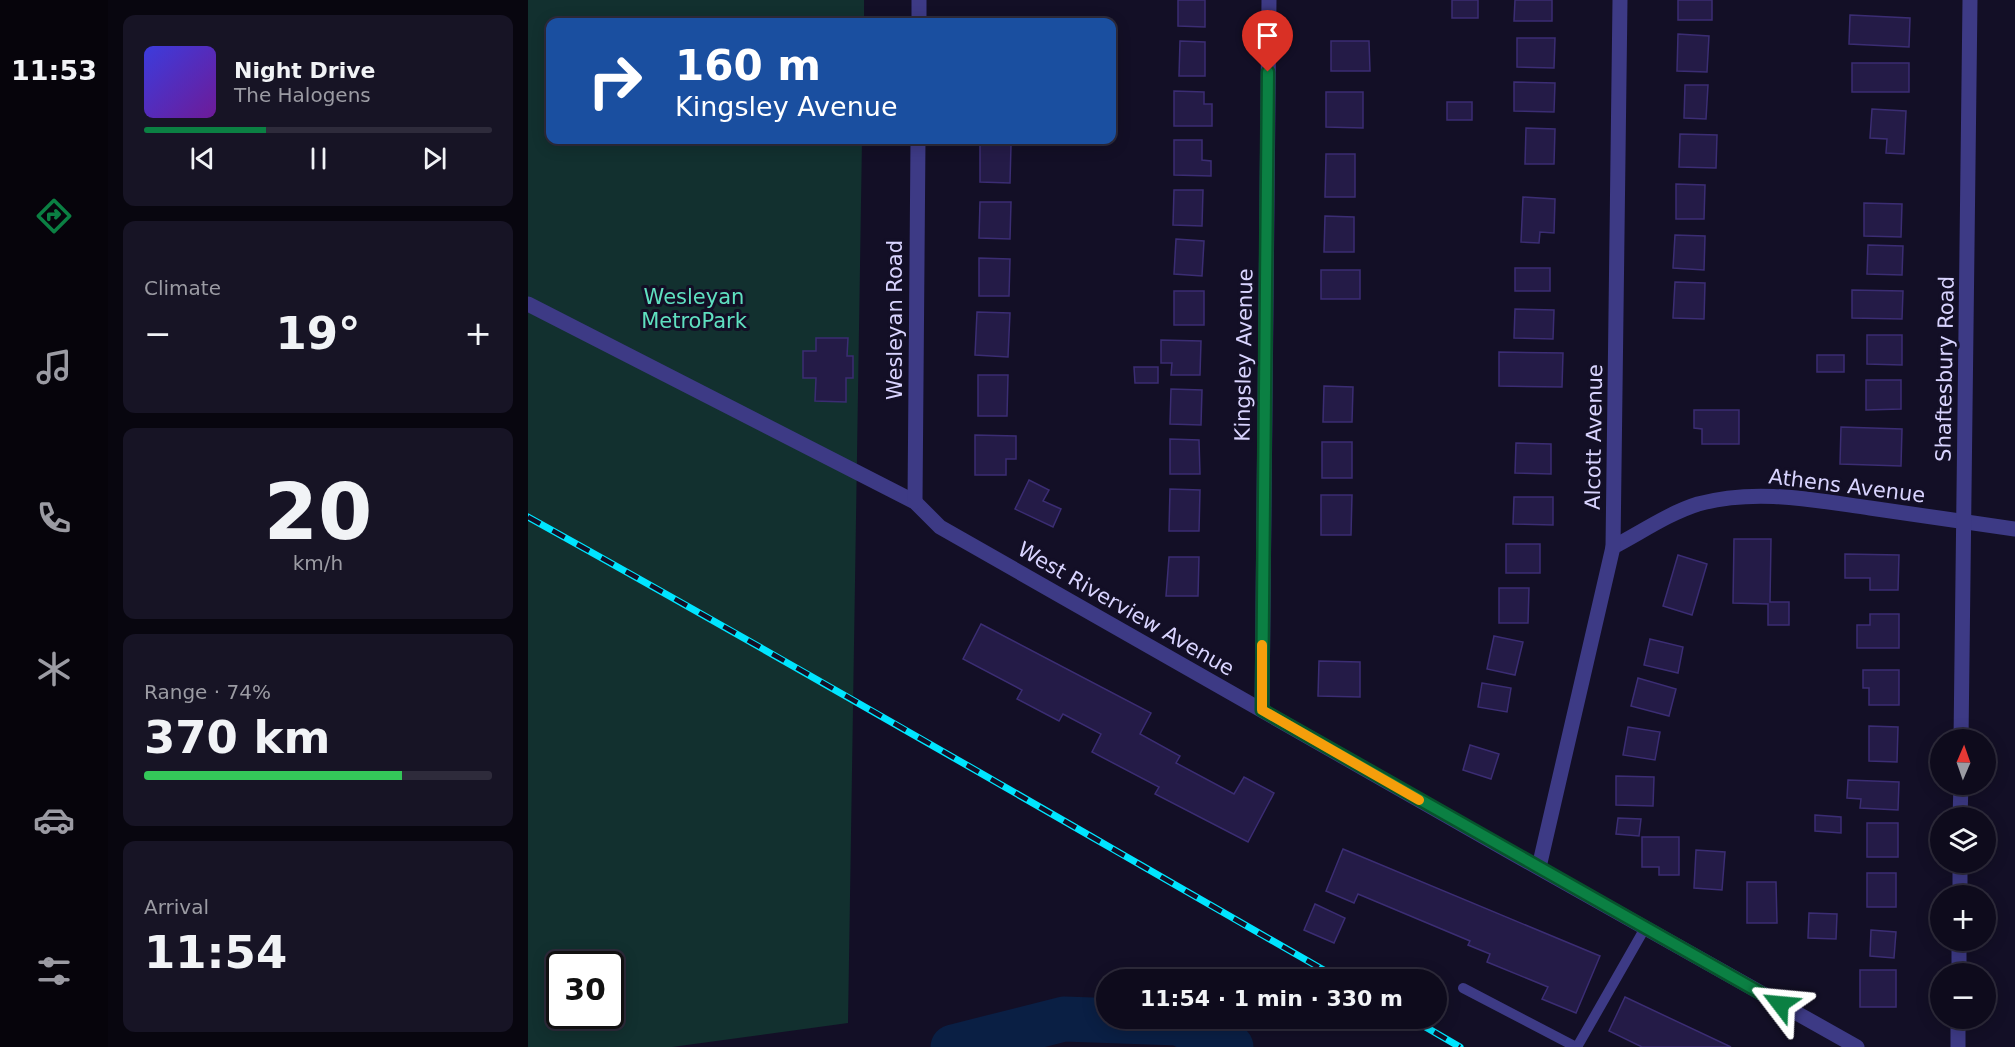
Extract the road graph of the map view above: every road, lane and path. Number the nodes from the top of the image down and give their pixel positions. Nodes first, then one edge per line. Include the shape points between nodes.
1 (919, 0) edge
2 (1269, 0) edge
3 (1620, 0) edge
4 (1970, 0) edge
5 (918, 18) edge
6 (918, 144) edge
7 (528, 304) edge
8 (915, 502) junction
9 (1964, 522) junction
10 (2015, 529) edge
11 (1612, 547) junction
12 (1262, 710) junction
13 (1961, 729) edge
14 (1539, 867) junction
15 (1645, 928) junction
16 (1463, 988) dead end
17 (1958, 1029) edge
18 (1576, 1047) edge
19 (1857, 1047) edge
20 (1958, 1047) edge

1 - 5 street
2 - 12 street, Kingsley Avenue
3 - 11 street, Alcott Avenue
4 - 9 street, Shaftesbury Road
6 - 8 street, Wesleyan Road
7 - 8 street, West Riverview Avenue
8 - 12 street, West Riverview Avenue via 940,526
9 - 10 street, Athens Avenue
9 - 11 street, Athens Avenue via 1786,496 1747,495 1697,505
9 - 13 street, Shaftesbury Road
11 - 14 street, Alcott Avenue
12 - 14 street, West Riverview Avenue
14 - 15 street, West Riverview Avenue
15 - 18 lane
15 - 19 street, West Riverview Avenue
16 - 18 lane
17 - 20 street

